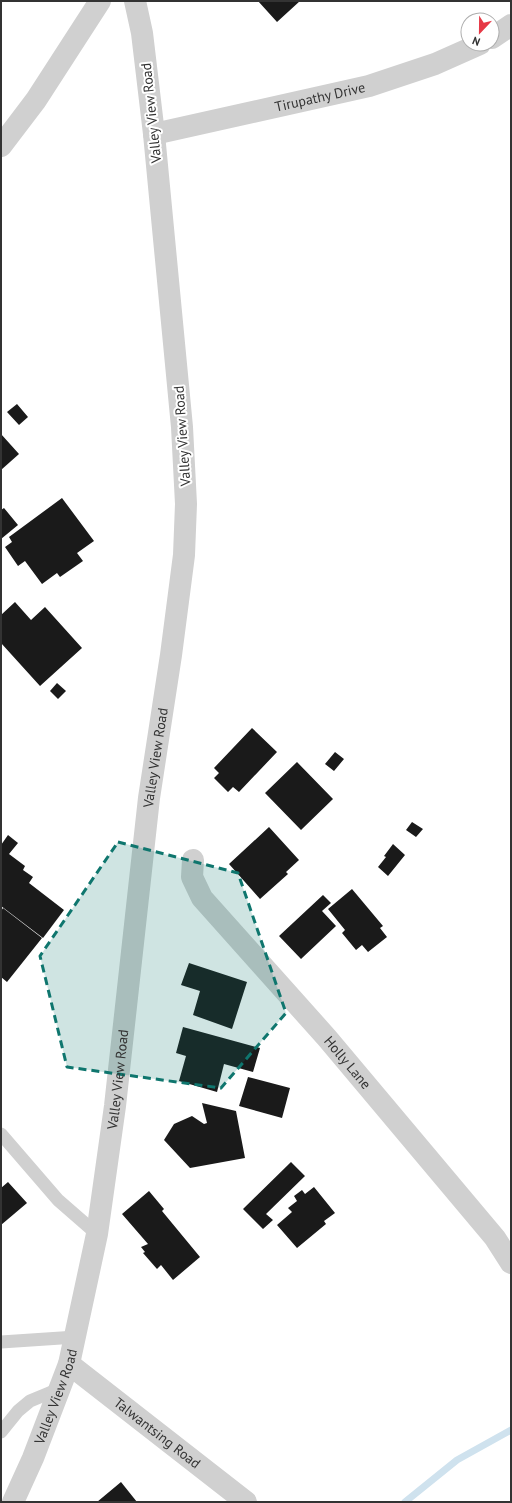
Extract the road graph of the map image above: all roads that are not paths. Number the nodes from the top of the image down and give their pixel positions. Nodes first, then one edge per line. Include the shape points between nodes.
1 (100, 1) edge
2 (136, 1) edge
3 (511, 25) edge
4 (500, 33) edge
5 (462, 52) edge
6 (154, 134) junction
7 (1, 146) edge
8 (193, 860) dead end
9 (1, 1134) edge
10 (97, 1234) junction
11 (511, 1263) edge
12 (76, 1336) junction
13 (1, 1342) edge
14 (69, 1364) junction
15 (59, 1389) junction
16 (1, 1432) edge
17 (14, 1502) edge
18 (246, 1502) edge

1 - 7 street via 40,94
2 - 6 street, Valley View Road
3 - 4 street
5 - 6 street, Tirupathy Drive via 435,64 368,86
6 - 10 street, Valley View Road via 182,427 186,504 184,548 149,798 115,1106
8 - 11 street, Holly Lane via 192,877 202,898 327,1038 495,1238
9 - 10 lane via 58,1200
10 - 12 street, Valley View Road
12 - 13 lane
12 - 14 street, Valley View Road
14 - 15 street, Valley View Road
14 - 18 street, Talwantsing Road
15 - 16 lane via 30,1401
15 - 17 street, Valley View Road

